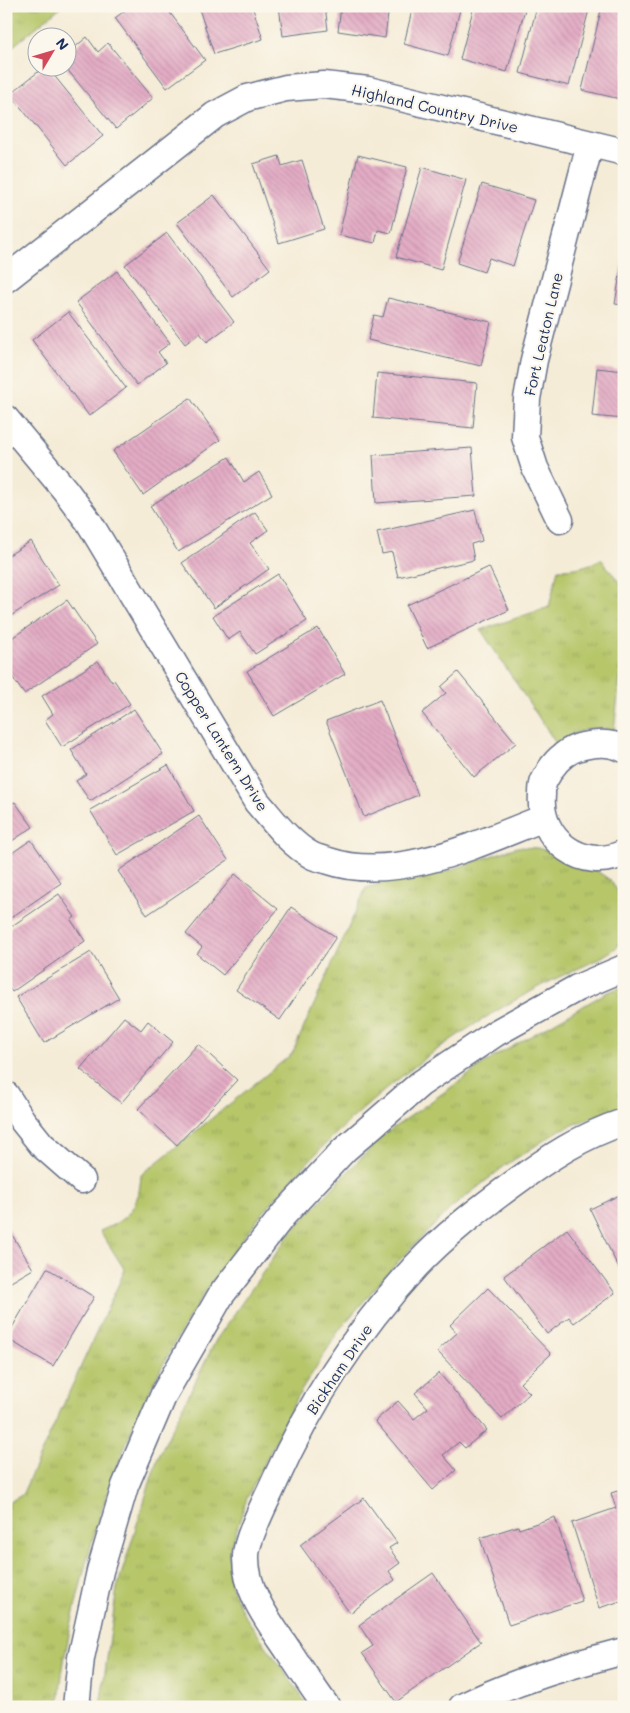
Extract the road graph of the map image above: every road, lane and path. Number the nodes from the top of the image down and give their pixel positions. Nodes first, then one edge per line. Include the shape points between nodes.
1 (590, 144) junction
2 (624, 152) edge
3 (6, 279) edge
4 (6, 419) edge
5 (560, 520) dead end
6 (624, 749) edge
7 (544, 818) junction
8 (622, 860) edge
9 (624, 968) edge
10 (6, 1095) edge
11 (624, 1122) edge
12 (82, 1180) dead end
13 (624, 1651) edge
14 (76, 1707) edge
15 (327, 1707) edge
16 (462, 1707) edge

1 - 2 street, Highland Country Drive
1 - 3 street, Highland Country Drive via 368,90 324,85 286,88 247,98 215,115
1 - 5 street, Fort Leaton Lane via 534,360 527,399 525,437 535,468
4 - 7 street, Copper Lantern Drive via 89,522 257,802 282,832 311,855 342,866 378,868 420,862
6 - 7 street via 598,743 574,748 554,763 543,784 541,808
7 - 8 street via 549,831 566,849 588,859
9 - 14 street via 577,988 496,1033 420,1084 344,1150 284,1214 222,1295 164,1394 125,1486 100,1571 81,1658
10 - 12 street via 42,1145
11 - 15 street, Bickham Drive via 578,1141 545,1160 457,1228 417,1265 346,1355 312,1406 282,1464 245,1555 248,1579 259,1606
13 - 16 street via 539,1674

